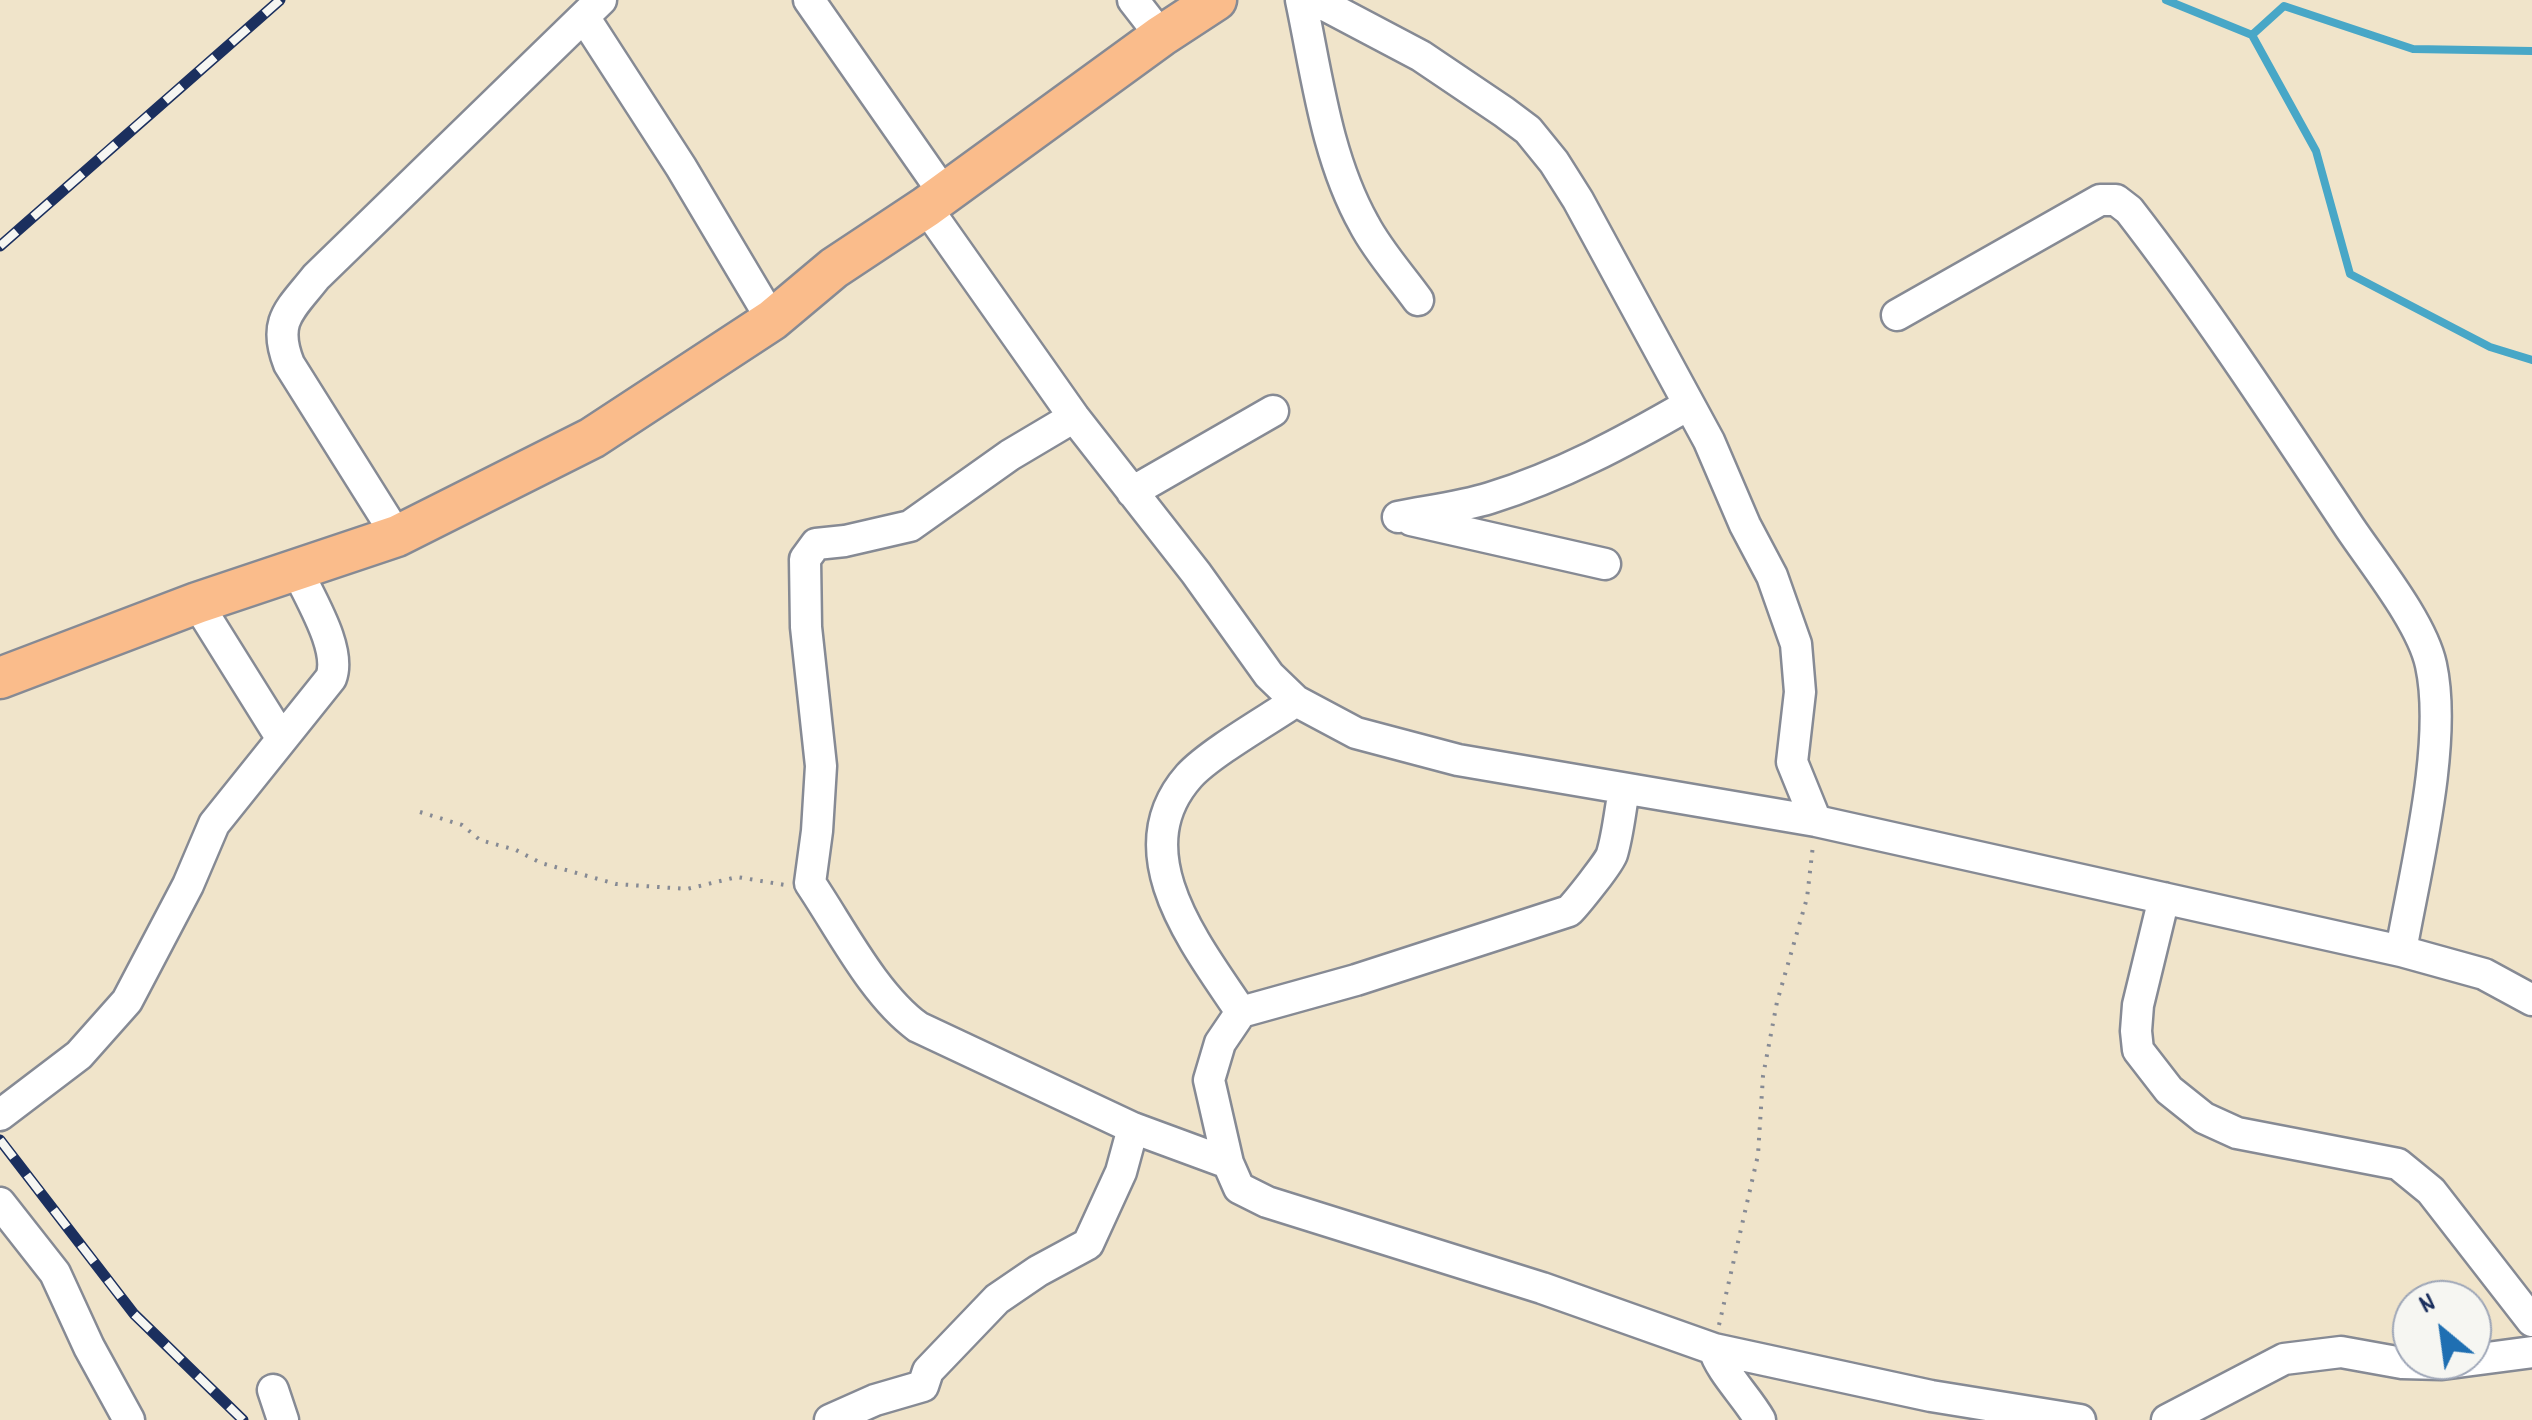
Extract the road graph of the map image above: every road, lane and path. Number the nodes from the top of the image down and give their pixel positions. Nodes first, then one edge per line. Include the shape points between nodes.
1 (809, 0) edge
2 (1133, 0) edge
3 (1216, 0) edge
4 (1301, 0) edge
5 (1314, 0) edge
6 (593, 8) edge
7 (1160, 36) junction
8 (934, 199) junction
9 (1418, 300) dead end
10 (1897, 314) dead end
11 (772, 320) junction
12 (1688, 405) junction
13 (1273, 411) dead end
14 (1074, 417) junction
15 (1132, 492) junction
16 (397, 536) junction
17 (1605, 564) dead end
18 (296, 570) junction
19 (197, 603) junction
20 (0, 678) edge
21 (1296, 701) junction
22 (282, 739) junction
23 (1624, 790) junction
24 (420, 812) dead end
25 (1816, 821) junction
26 (810, 884) junction
27 (2164, 898) junction
28 (2400, 951) junction
29 (2532, 1000) edge
30 (1240, 1012) junction
31 (0, 1114) edge
32 (1133, 1128) junction
33 (1228, 1163) junction
34 (0, 1203) edge
35 (2532, 1321) edge
36 (1714, 1349) junction
37 (2532, 1352) edge
38 (273, 1390) dead end
39 (128, 1420) edge
40 (283, 1420) edge
41 (830, 1420) edge
42 (1760, 1420) edge
43 (2080, 1420) edge
44 (2167, 1420) edge

1 - 8 street
2 - 7 street
3 - 7 main road
4 - 9 street via 1340,172 1364,225
5 - 12 street via 1422,56 1528,130 1578,200
6 - 11 street
6 - 16 street via 316,278 282,320 290,364
7 - 8 main road
8 - 11 main road
8 - 14 street
10 - 28 street via 2100,200 2116,200 2129,210 2407,612 2431,663 2436,715 2428,794
11 - 16 main road via 592,438
12 - 17 street via 1553,475 1486,499 1398,518
12 - 25 street via 1772,576 1796,644 1800,692 1792,762
13 - 15 street
14 - 15 street
14 - 26 street via 910,526 816,544 804,559 820,766
15 - 21 street via 1269,676
16 - 18 main road
18 - 19 main road
18 - 22 street via 335,668
19 - 20 main road
19 - 22 street
21 - 23 street via 1373,738
21 - 30 street via 1191,774 1166,823 1163,852 1173,902
22 - 31 street via 214,824 127,1001 80,1055
23 - 25 street
23 - 30 street via 1611,859 1569,911
24 - 26 path via 541,863 616,884 687,889 738,877 775,886
25 - 27 street
25 - 36 path via 1807,898 1763,1076 1758,1155
26 - 32 street via 901,1015 918,1028
27 - 28 street
27 - 35 street via 2136,1032 2138,1050 2169,1090 2237,1133 2398,1164 2432,1192
28 - 29 street via 2484,974
30 - 33 street via 1220,1043 1209,1080
32 - 33 street
32 - 41 street via 1088,1244 996,1299 928,1371 923,1386
33 - 36 street via 1239,1188 1267,1202
34 - 39 street via 56,1273
36 - 42 street
36 - 43 street
37 - 44 street via 2442,1364 2341,1352 2284,1358
38 - 40 street

